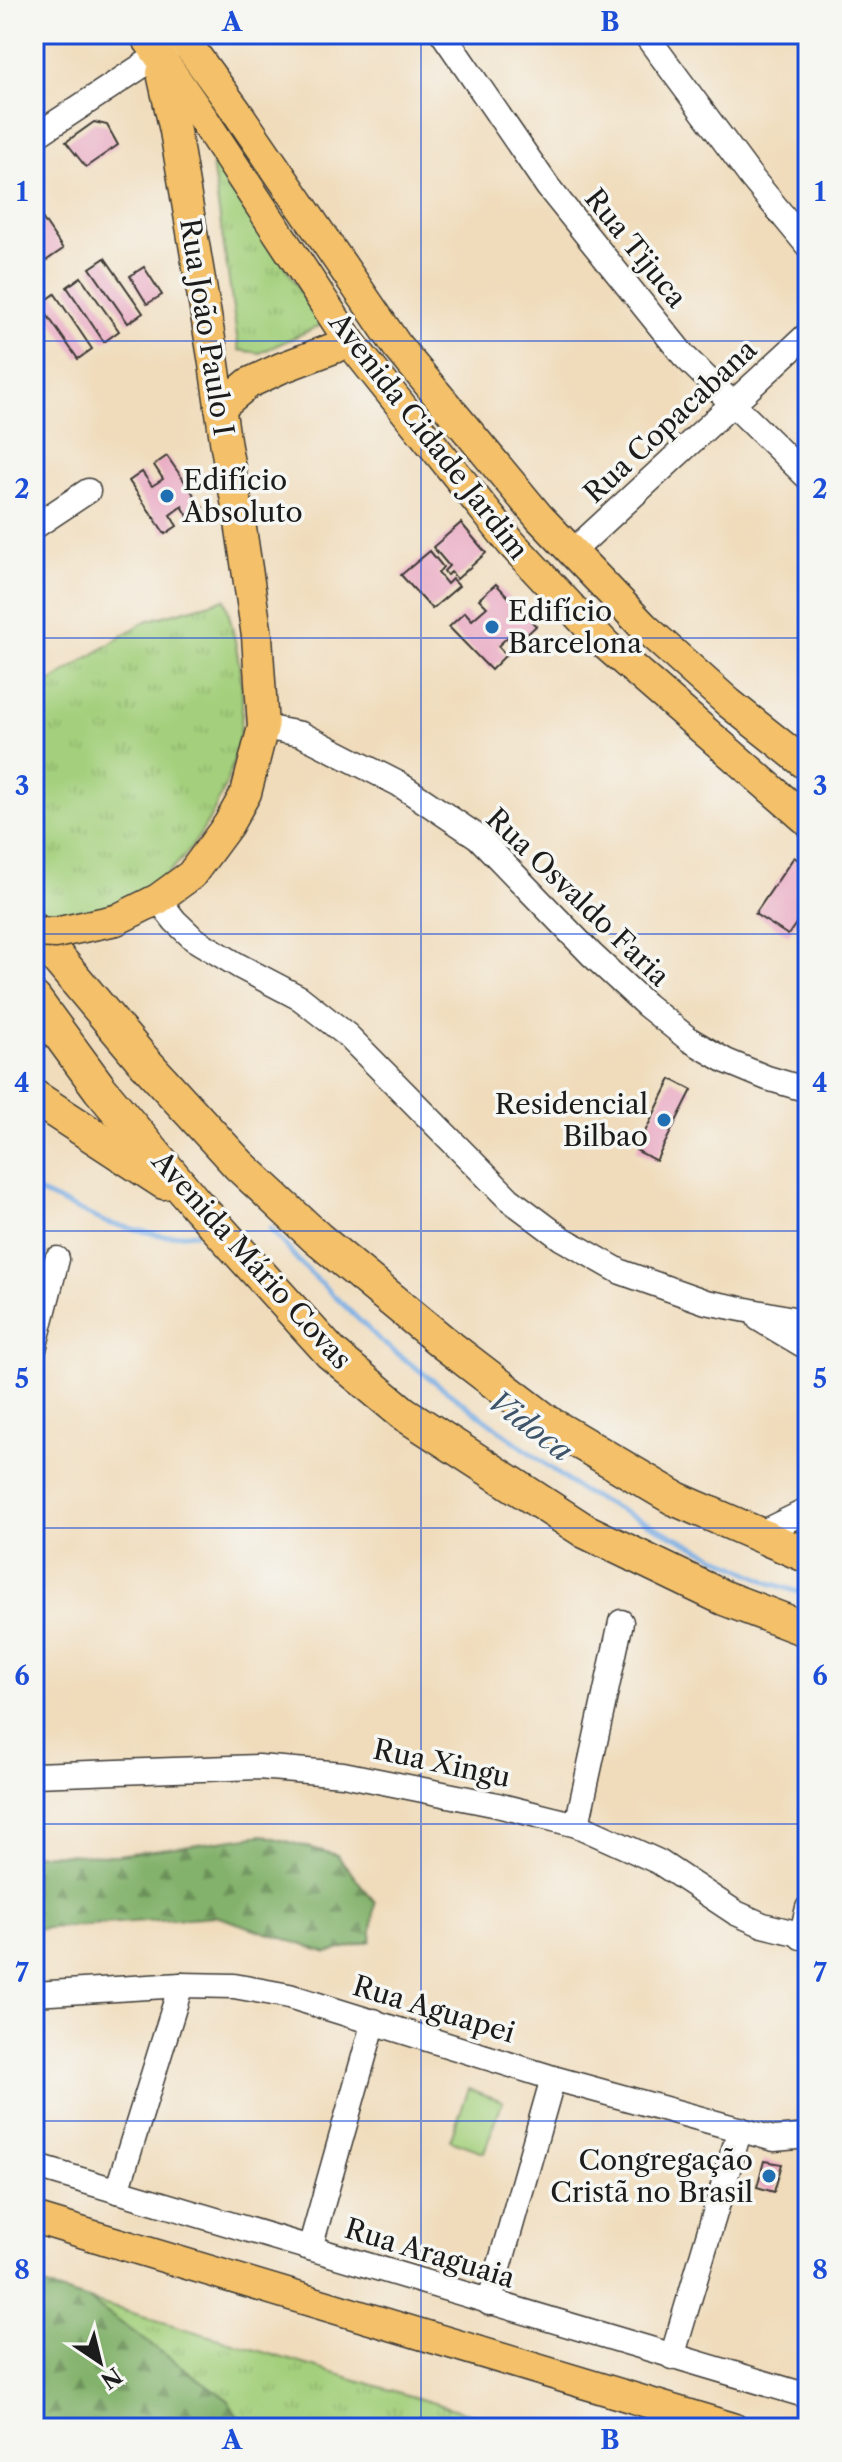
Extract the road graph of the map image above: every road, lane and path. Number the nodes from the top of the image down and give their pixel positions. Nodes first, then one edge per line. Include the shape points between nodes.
1 (443, 34) edge
2 (645, 34) edge
3 (185, 35) edge
4 (150, 45) edge
5 (237, 112) junction
6 (204, 120) junction
7 (34, 137) edge
8 (808, 246) edge
9 (808, 334) edge
10 (350, 342) junction
11 (734, 403) junction
12 (220, 407) junction
13 (808, 478) edge
14 (88, 491) dead end
15 (539, 517) junction
16 (34, 527) edge
17 (511, 543) junction
18 (572, 552) junction
19 (263, 727) junction
20 (808, 766) edge
21 (808, 821) edge
22 (158, 899) junction
23 (34, 931) edge
24 (34, 999) edge
25 (808, 1090) edge
26 (34, 1097) edge
27 (195, 1203) junction
28 (57, 1259) dead end
29 (741, 1309) junction
30 (808, 1322) edge
31 (808, 1348) edge
32 (34, 1349) edge
33 (808, 1510) edge
34 (757, 1535) junction
35 (808, 1556) edge
36 (621, 1622) dead end
37 (808, 1630) edge
38 (34, 1775) edge
39 (577, 1825) junction
40 (808, 1908) edge
41 (805, 1936) edge
42 (181, 1985) junction
43 (34, 1994) edge
44 (374, 2021) junction
45 (553, 2078) junction
46 (740, 2129) junction
47 (808, 2136) edge
48 (34, 2166) edge
49 (117, 2191) junction
50 (34, 2218) edge
51 (310, 2248) junction
52 (489, 2303) junction
53 (672, 2357) junction
54 (808, 2396) edge
55 (733, 2428) edge

1 - 11 street, Rua Tijuca via 548,187 684,356
2 - 8 street
3 - 4 street
3 - 5 main road, Avenida Cidade Jardim
4 - 6 main road, Avenida Cidade Jardim
4 - 7 street
4 - 12 main road, Rua João Paulo I via 175,131
5 - 6 main road
5 - 15 main road, Avenida Cidade Jardim via 397,346
6 - 10 main road, Avenida Cidade Jardim
9 - 11 street, Rua Copacabana
10 - 12 main road via 249,383
10 - 17 main road, Avenida Cidade Jardim
11 - 13 street, Rua Tijuca
11 - 18 street, Rua Copacabana
12 - 19 main road, Rua João Paulo I via 257,636
14 - 16 street
15 - 17 main road
15 - 18 main road, Avenida Cidade Jardim
17 - 21 main road, Avenida Cidade Jardim via 606,645
18 - 20 main road, Avenida Cidade Jardim via 644,627
19 - 22 main road, Rua João Paulo I via 246,793 228,825 191,875
19 - 25 street, Rua Osvaldo Faria via 301,734 399,784 478,837 592,955 690,1040 726,1061
22 - 23 main road, Rua João Paulo I, bridge via 116,920 55,933
22 - 29 street via 194,939 300,998 347,1035 509,1199 561,1238 621,1272
23 - 34 highway, Avenida Mário Covas via 220,1144 317,1238 551,1425 676,1499
24 - 27 highway, Avenida Mário Covas
26 - 27 highway
27 - 37 highway, Avenida Mário Covas via 331,1353 403,1413 585,1531 724,1598
28 - 32 street
29 - 30 street
29 - 31 street
33 - 34 street
34 - 35 highway, Avenida Mário Covas
36 - 39 street
38 - 39 street, Rua Xingu via 258,1767 343,1774
39 - 41 street, Rua Xingu via 659,1862 736,1913
40 - 41 street
42 - 43 street, Rua Aguapei
42 - 44 street, Rua Aguapei via 234,1986 289,1996
42 - 49 street
44 - 45 street, Rua Aguapei
44 - 51 street
45 - 46 street, Rua Aguapei
45 - 52 street
46 - 47 street, Rua Aguapei via 774,2139
46 - 53 street
48 - 49 street, Rua Araguaia
49 - 51 street, Rua Araguaia
50 - 55 main road
51 - 52 street, Rua Araguaia
52 - 53 street, Rua Araguaia
53 - 54 street, Rua Araguaia

